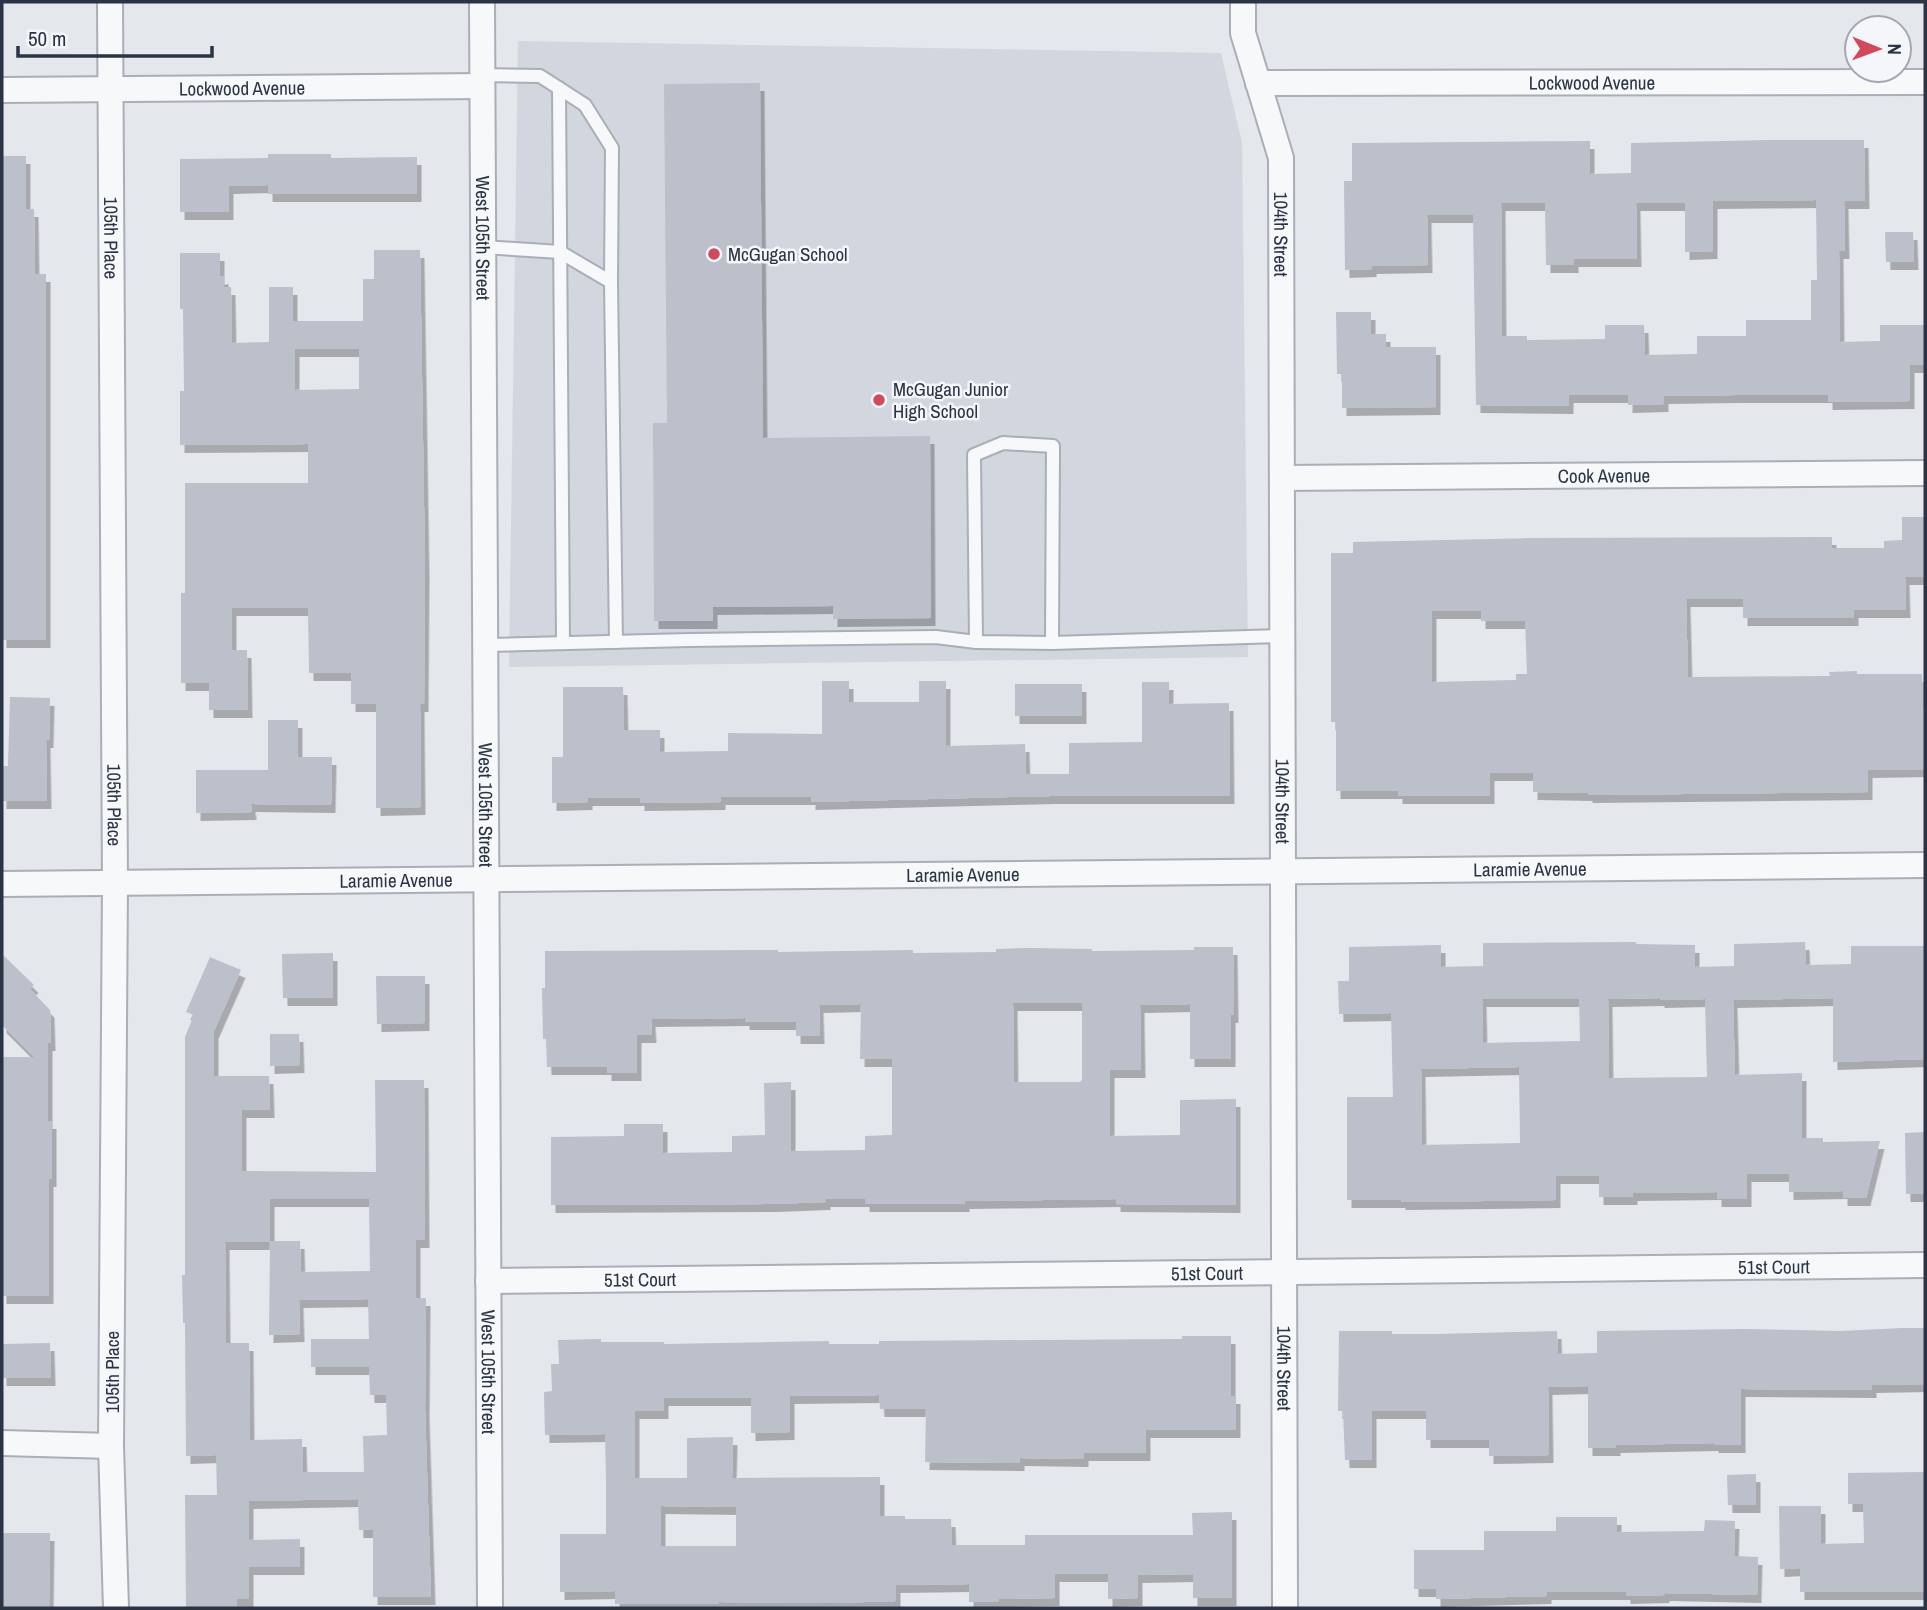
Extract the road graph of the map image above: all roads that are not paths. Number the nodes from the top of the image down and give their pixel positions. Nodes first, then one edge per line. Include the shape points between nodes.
1 (110, 2) edge
2 (482, 2) edge
3 (1243, 2) edge
4 (482, 81) junction
5 (1925, 82) edge
6 (1258, 83) junction
7 (559, 88) junction
8 (111, 89) junction
9 (2, 90) edge
10 (483, 247) junction
11 (560, 252) junction
12 (611, 282) junction
13 (1925, 473) edge
14 (1282, 478) junction
15 (1282, 636) junction
16 (616, 642) junction
17 (976, 642) junction
18 (563, 643) junction
19 (1052, 643) junction
20 (485, 645) junction
21 (1925, 865) edge
22 (1283, 872) junction
23 (486, 880) junction
24 (2, 884) edge
25 (115, 884) junction
26 (1925, 1265) edge
27 (1284, 1272) junction
28 (488, 1281) junction
29 (2, 1443) edge
30 (111, 1446) junction
31 (116, 1608) edge
32 (490, 1608) edge
33 (1285, 1608) edge

1 - 8 street, 105th Place
2 - 4 street, West 105th Street
3 - 6 street, 104th Street via 1243,33
4 - 7 lane via 540,76
4 - 8 street, Lockwood Avenue
4 - 10 street, West 105th Street
5 - 6 street, Lockwood Avenue
6 - 14 street, 104th Street via 1281,158
7 - 11 lane
7 - 12 lane via 585,105 612,148
8 - 9 street, Lockwood Avenue
8 - 25 street, 105th Place
10 - 11 lane
10 - 20 street, West 105th Street
11 - 12 lane
11 - 18 lane
12 - 16 lane
13 - 14 street, Cook Avenue
14 - 15 street, 104th Street
15 - 19 lane
15 - 22 street, 104th Street
16 - 17 lane via 936,637
16 - 18 lane
17 - 19 lane
17 - 19 lane via 974,455 1003,443 1053,446
18 - 20 lane
20 - 23 street, West 105th Street
21 - 22 street, Laramie Avenue
22 - 23 street, Laramie Avenue
22 - 27 street, 104th Street
23 - 25 street, Laramie Avenue
23 - 28 street, West 105th Street
24 - 25 street, Laramie Avenue
25 - 30 street, 105th Place
26 - 27 street, 51st Court
27 - 28 street, 51st Court
27 - 33 street, 104th Street
28 - 32 street, West 105th Street
29 - 30 street
30 - 31 street, 105th Place

